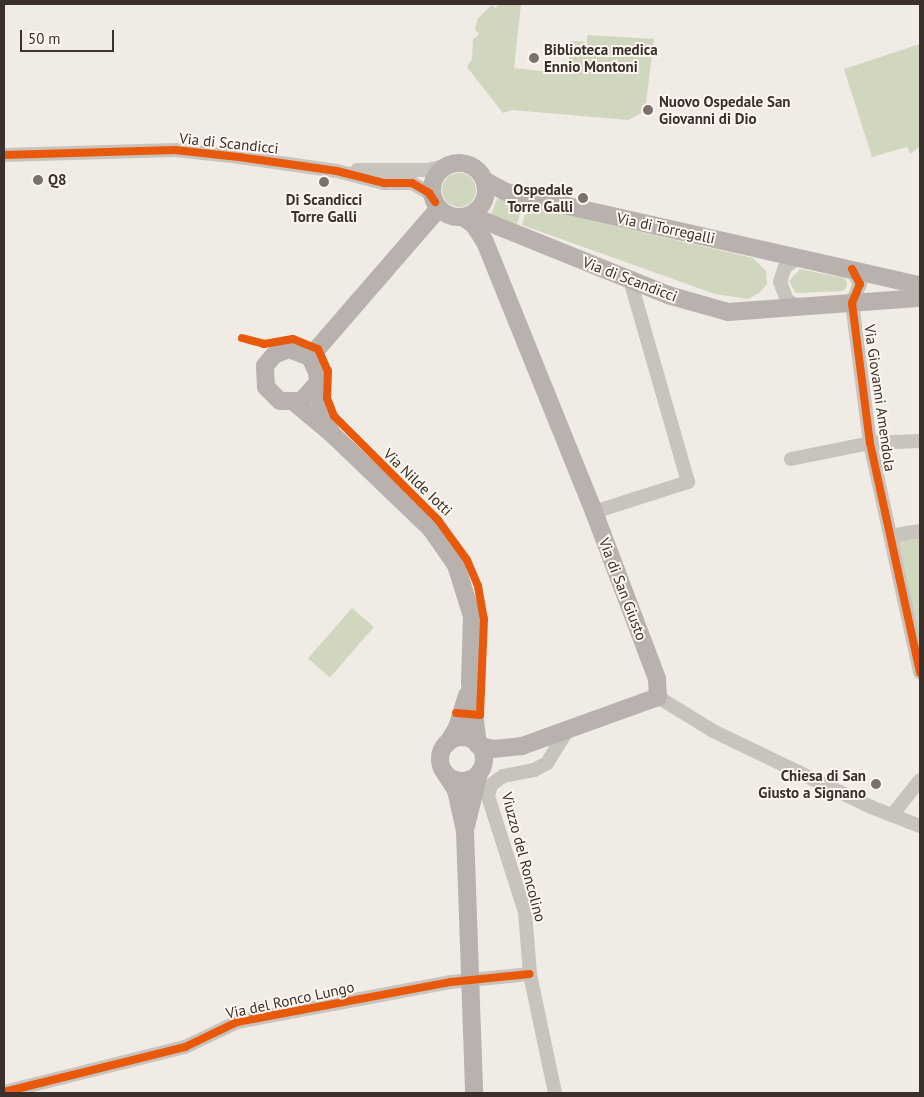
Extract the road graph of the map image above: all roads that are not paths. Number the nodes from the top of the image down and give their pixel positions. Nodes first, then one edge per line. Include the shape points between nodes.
1 (4, 154) edge
2 (446, 166) junction
3 (337, 171) junction
4 (484, 180) junction
5 (437, 205) junction
6 (467, 216) junction
7 (799, 257) junction
8 (852, 269) junction
9 (630, 280) junction
10 (920, 284) edge
11 (920, 298) edge
12 (852, 303) junction
13 (797, 306) junction
14 (310, 357) junction
15 (316, 385) junction
16 (294, 402) junction
17 (331, 433) junction
18 (920, 441) edge
19 (870, 443) junction
20 (791, 459) dead end
21 (594, 512) junction
22 (920, 531) edge
23 (891, 536) junction
24 (920, 673) edge
25 (470, 682) junction
26 (658, 697) junction
27 (566, 732) junction
28 (447, 744) junction
29 (478, 745) junction
30 (522, 746) junction
31 (479, 773) junction
32 (445, 774) junction
33 (920, 780) edge
34 (893, 814) junction
35 (920, 826) edge
36 (465, 831) junction
37 (530, 974) junction
38 (470, 979) junction
39 (4, 1092) edge
40 (474, 1093) edge
41 (555, 1093) edge

1 - 3 street, Via di Scandicci via 175,150
2 - 3 street, Via di Scandicci via 427,170
2 - 4 main road, Via di Scandicci via 468,165
2 - 5 main road via 433,184
3 - 5 street, Via di Scandicci via 384,183 412,183 429,194
4 - 6 main road via 484,200
4 - 7 main road, Via di Torregalli via 506,192
5 - 6 main road, Via di Scandicci via 448,215
5 - 14 main road
6 - 9 main road, Via di Scandicci
6 - 21 main road, Via di San Giusto via 485,242
7 - 8 main road, Via di Torregalli
7 - 13 street via 788,264 780,278 784,297
8 - 10 main road, Via di Torregalli
8 - 12 street via 860,284
9 - 13 main road, Via di Scandicci via 728,312
9 - 21 street via 688,482
11 - 12 main road
12 - 13 main road, Via di Scandicci
12 - 19 street, Via Giovanni Amendola
14 - 15 main road, Via Nilde Iotti via 317,372
14 - 16 main road, Via Nilde Iotti via 290,349 274,355 265,366 264,379 272,395 280,401
15 - 16 main road via 306,398
15 - 17 main road, Via Nilde Iotti via 321,410
16 - 17 main road, Via Nilde Iotti
17 - 25 main road, Via Nilde Iotti via 431,529 456,565 472,616
18 - 19 street
19 - 20 street, Via Giovanni Amendola
19 - 23 street, Via Giovanni Amendola
21 - 26 main road, Via di San Giusto via 657,679
22 - 23 street
23 - 24 street, Via Giovanni Amendola
25 - 28 main road, Via Nilde Iotti via 457,728
25 - 29 main road, Via Nilde Iotti
26 - 27 main road
26 - 34 street via 713,732 871,807
27 - 30 main road
27 - 37 street, Viuzzo del Roncolino via 547,763 534,770 503,776 488,792 525,912
28 - 29 main road via 462,737
28 - 32 main road via 440,758
29 - 30 main road via 493,749
29 - 31 main road via 484,757
30 - 31 main road
31 - 32 main road via 462,781
31 - 36 main road
32 - 36 main road via 456,790
33 - 34 street
34 - 35 street
36 - 38 main road
37 - 38 street, Via del Ronco Lungo
37 - 41 street, Viuzzo del Roncolino
38 - 39 street, Via del Ronco Lungo via 237,1022 185,1047
38 - 40 main road

